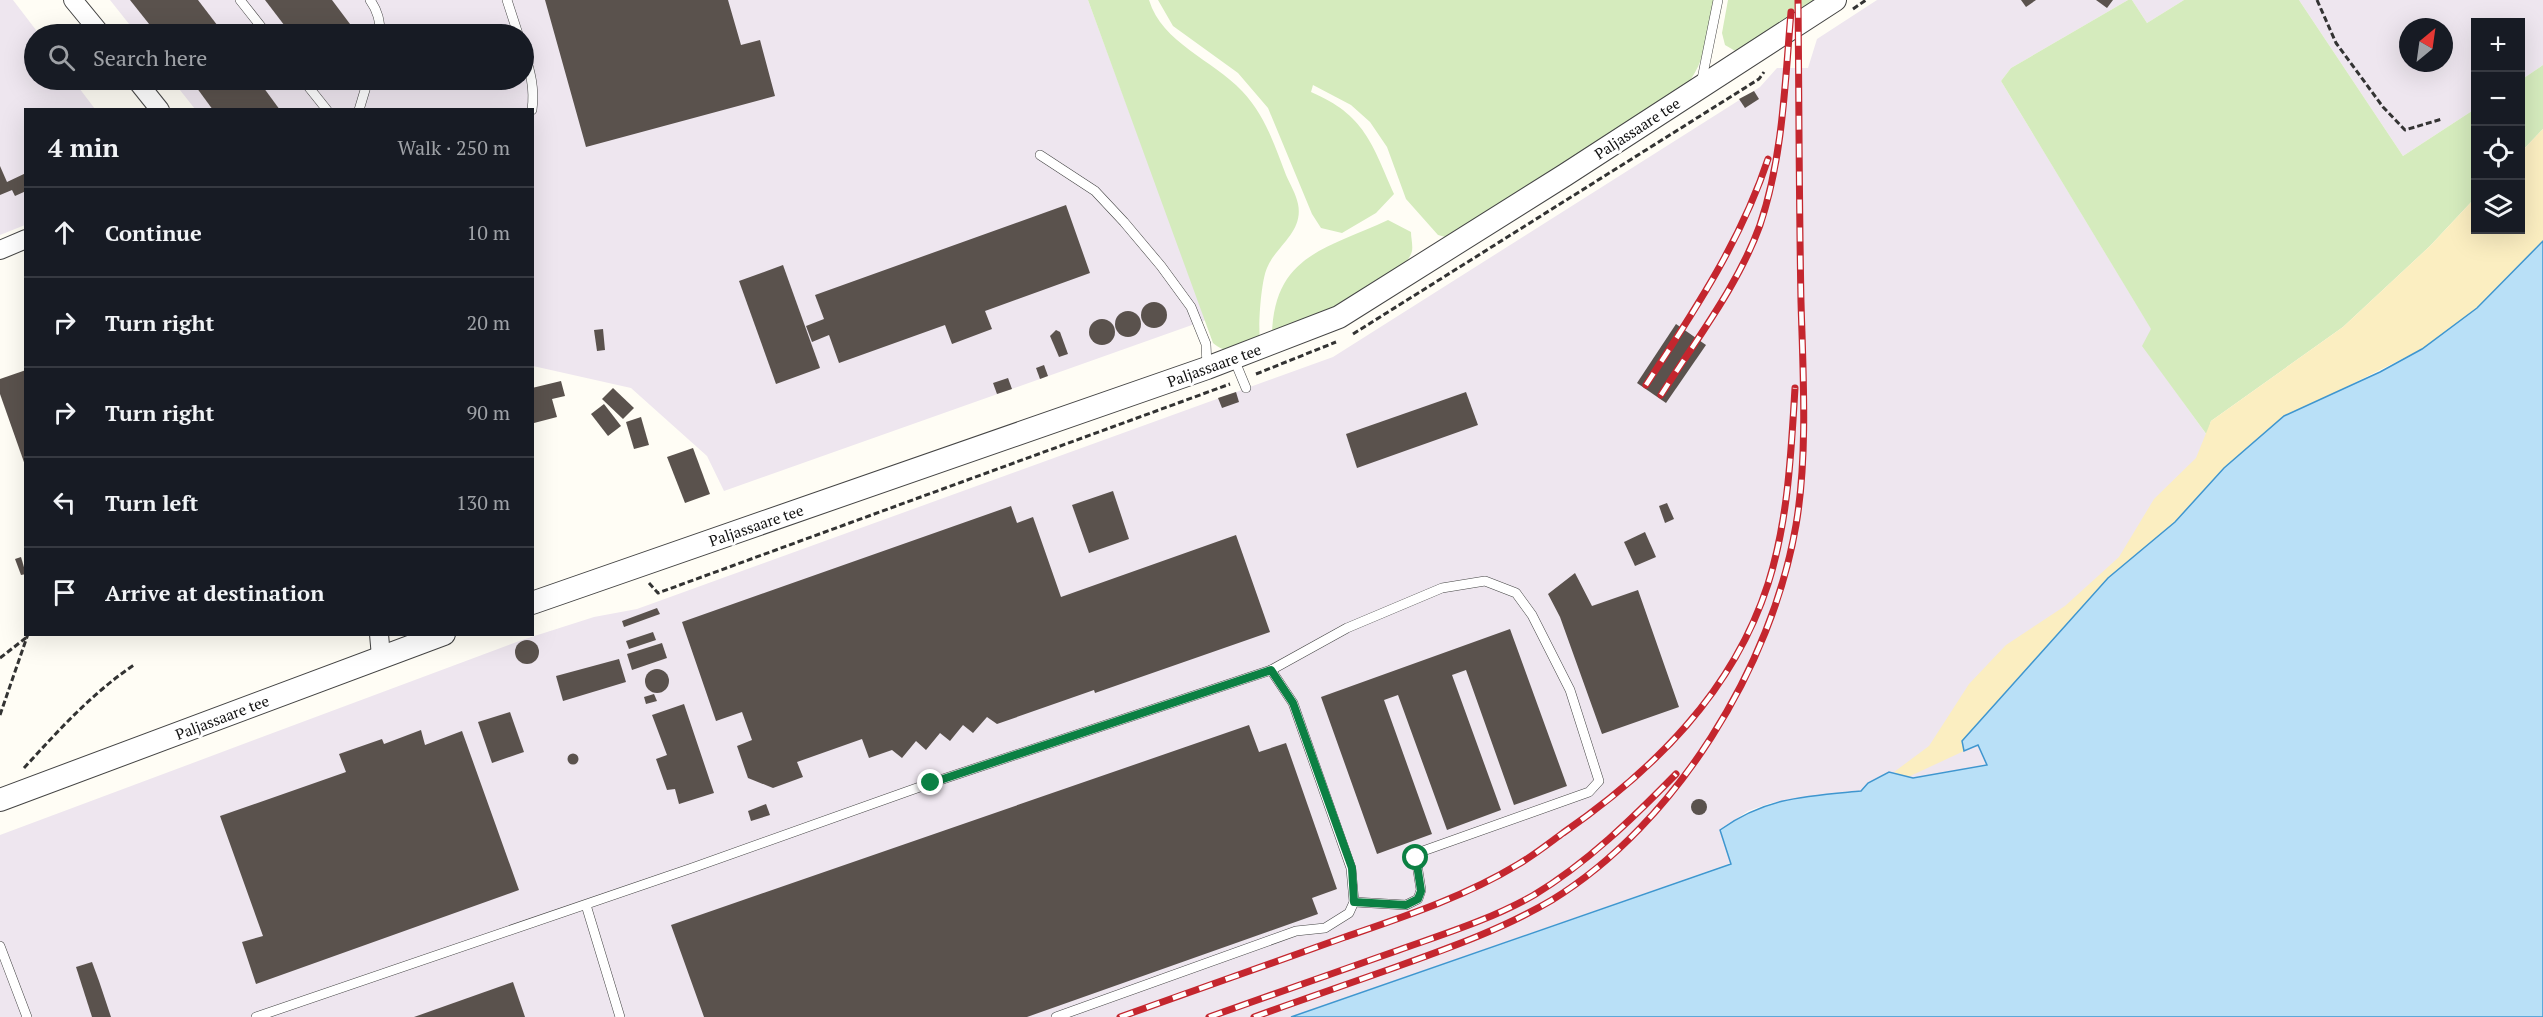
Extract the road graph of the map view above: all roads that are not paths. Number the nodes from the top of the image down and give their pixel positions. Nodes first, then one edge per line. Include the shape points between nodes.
1 (73, 0) edge
2 (240, 0) edge
3 (370, 0) edge
4 (507, 0) edge
5 (1718, 0) edge
6 (1835, 0) edge
7 (93, 24) edge
8 (259, 24) edge
9 (379, 24) edge
10 (515, 24) edge
11 (1701, 86) junction
12 (144, 90) edge
13 (311, 90) edge
14 (365, 90) edge
15 (533, 90) edge
16 (158, 108) edge
17 (325, 108) edge
18 (360, 108) edge
19 (532, 108) edge
20 (1040, 154) dead end
21 (24, 240) edge
22 (0, 250) edge
23 (1234, 359) junction
24 (1207, 368) junction
25 (1246, 388) dead end
26 (534, 602) edge
27 (433, 636) edge
28 (380, 646) edge
29 (1271, 670) junction
30 (0, 800) edge
31 (1354, 902) junction
32 (585, 905) junction
33 (0, 946) edge
34 (27, 1017) edge
35 (256, 1017) edge
36 (620, 1017) edge
37 (1056, 1017) edge

1 - 7 street
2 - 8 lane
3 - 9 lane
4 - 10 lane
5 - 11 lane
6 - 11 street, Paljassaare tee
11 - 23 street, Paljassaare tee via 1339,317
12 - 16 street
13 - 17 lane
14 - 18 lane
15 - 19 lane
20 - 24 lane via 1095,191 1161,266 1191,307 1206,344
21 - 22 street
23 - 24 street, Paljassaare tee
23 - 25 lane
24 - 26 street, Paljassaare tee
27 - 28 street, Paljassaare tee
28 - 30 street, Paljassaare tee
29 - 31 lane via 1293,703 1352,868
29 - 31 lane via 1347,628 1442,588 1485,581 1516,593 1532,615 1570,690 1599,781 1589,792 1423,851 1416,858 1421,891 1418,899 1406,905
29 - 32 lane via 931,783
31 - 37 lane via 1349,913 1325,928 1296,931
32 - 35 lane
32 - 36 lane
33 - 34 lane

